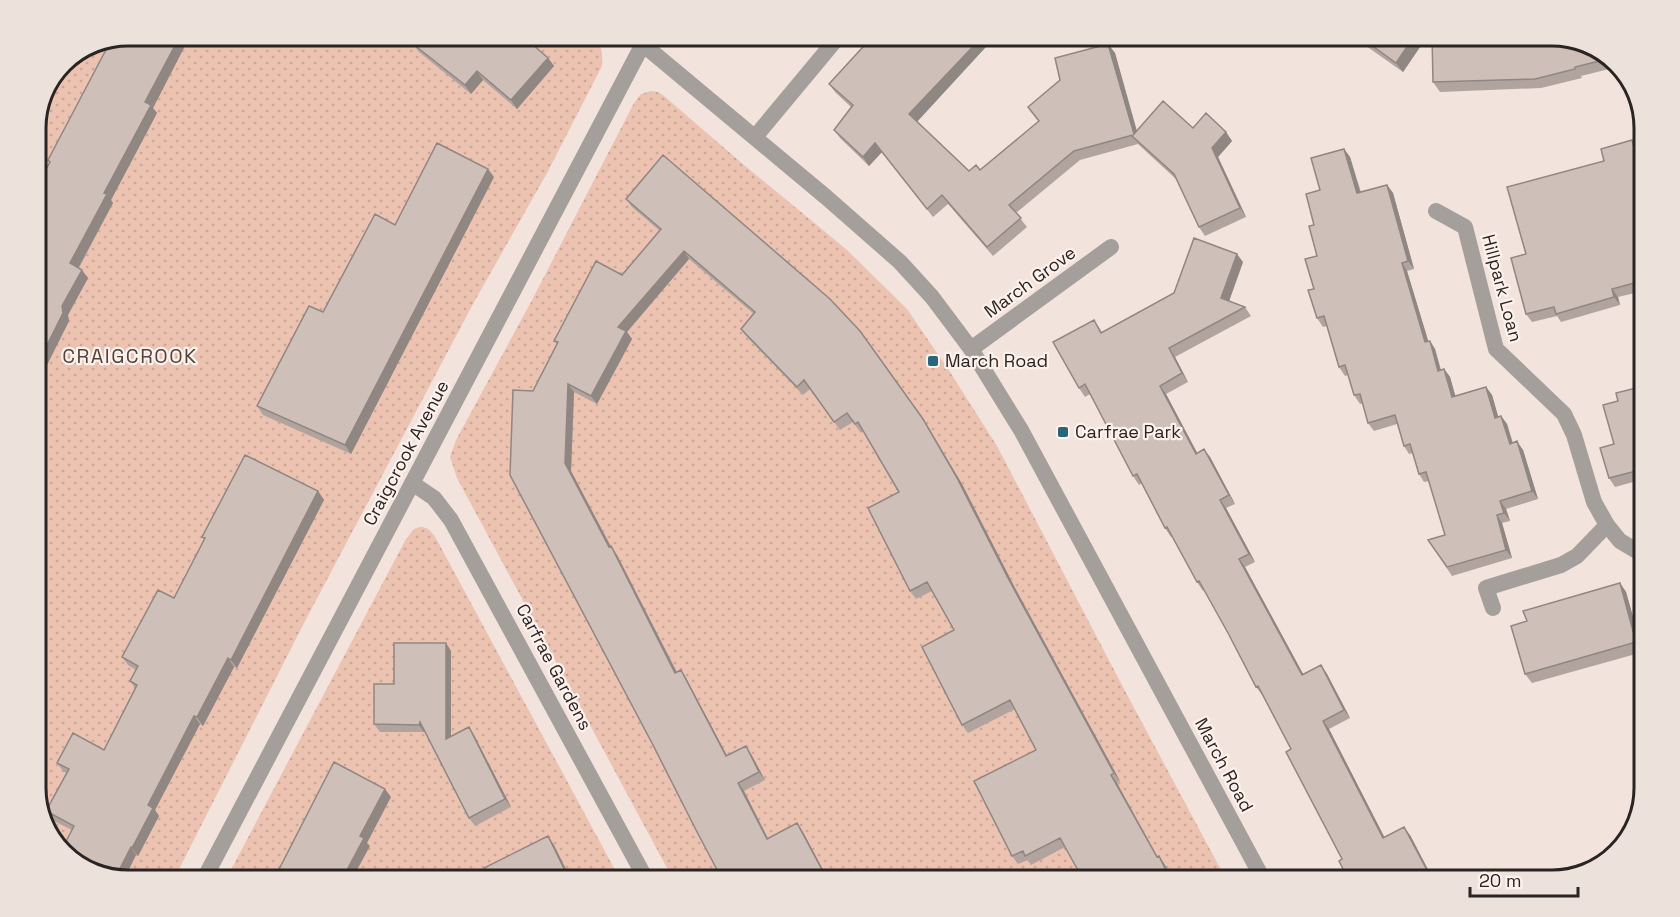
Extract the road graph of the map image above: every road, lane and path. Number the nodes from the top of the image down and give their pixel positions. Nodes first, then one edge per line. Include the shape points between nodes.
1 (635, 46) edge
2 (645, 46) edge
3 (831, 46) edge
4 (755, 137) junction
5 (1436, 211) dead end
6 (1111, 247) dead end
7 (971, 349) junction
8 (412, 483) junction
9 (1607, 525) junction
10 (1634, 549) edge
11 (1492, 608) dead end
12 (208, 871) edge
13 (642, 871) edge
14 (1259, 871) edge

1 - 8 street, Craigcrook Avenue
2 - 4 street, March Road
3 - 4 street
4 - 7 street, March Road via 900,262
5 - 9 street, Hillpark Loan via 1466,227 1496,350 1564,414 1594,502
6 - 7 street, March Grove
7 - 14 street, March Road via 1021,430
8 - 12 street, Craigcrook Avenue
8 - 13 street, Carfrae Gardens via 434,498 451,520
9 - 10 street, Hillpark Loan via 1620,541
9 - 11 street via 1577,556 1561,565 1486,588

